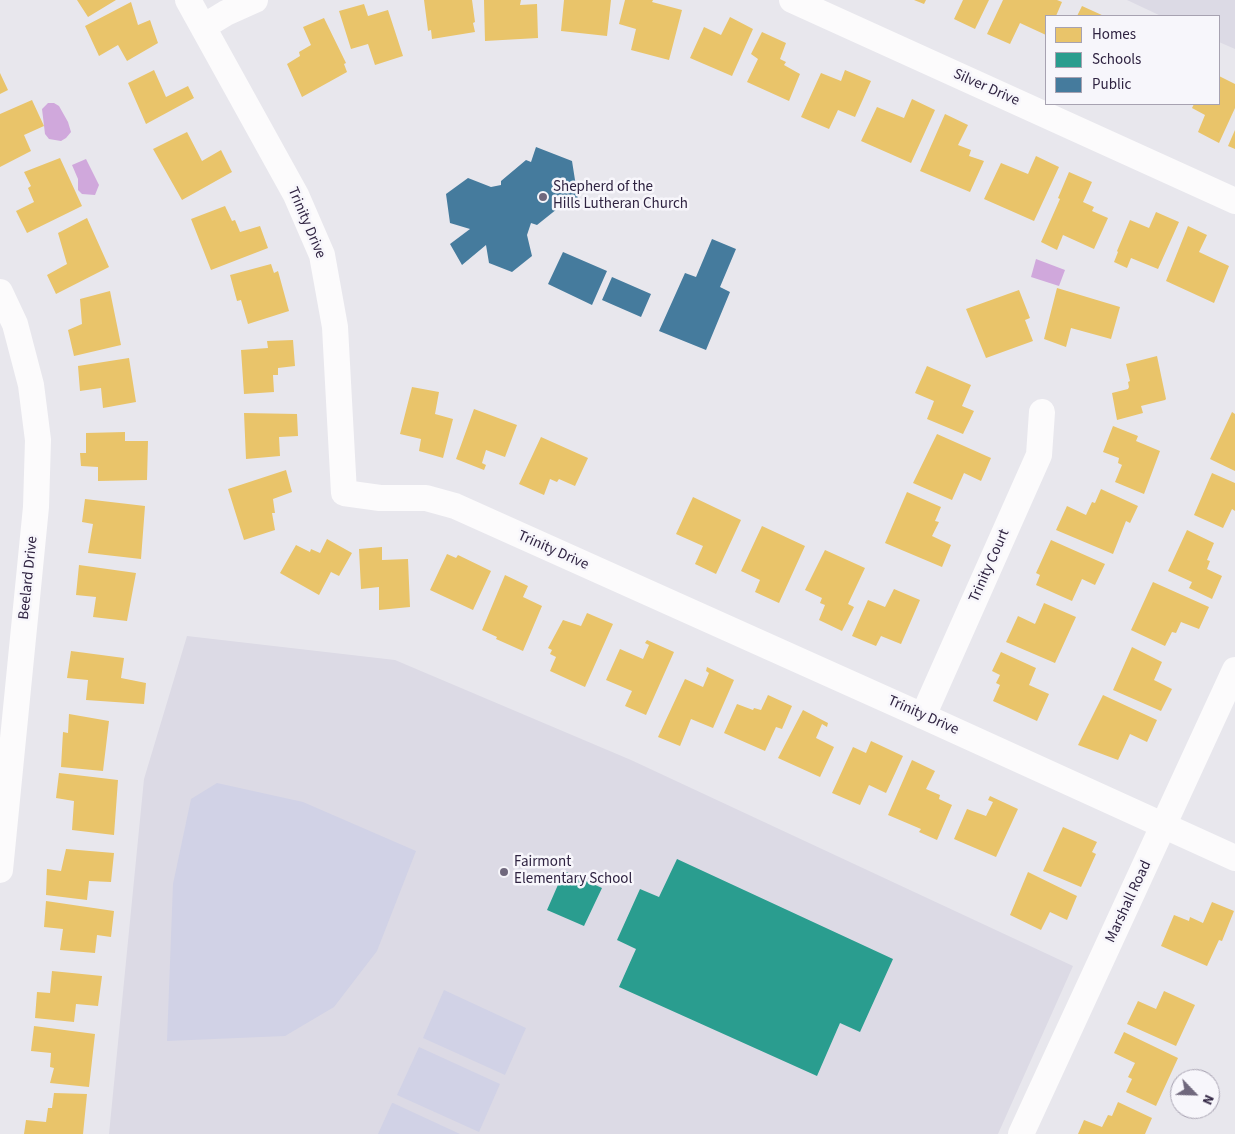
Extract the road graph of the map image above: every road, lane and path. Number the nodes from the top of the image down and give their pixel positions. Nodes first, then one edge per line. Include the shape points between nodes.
1 (188, 0) edge
2 (255, 0) edge
3 (792, 0) edge
4 (202, 27) junction
5 (1235, 201) edge
6 (0, 292) edge
7 (1042, 412) dead end
8 (1235, 670) edge
9 (923, 716) junction
10 (3, 818) edge
11 (1164, 826) junction
12 (1235, 858) edge
13 (0, 870) edge
14 (1021, 1134) edge

1 - 4 street, Trinity Drive
2 - 4 street
3 - 5 street, Silver Drive
4 - 9 street, Trinity Drive via 296,195 322,255 335,327 344,493 380,498 426,498 455,506
6 - 10 street, Beelard Drive via 15,324 31,386 38,440 36,507
7 - 9 street, Trinity Court via 1039,455
8 - 11 street, Marshall Road
9 - 11 street, Trinity Drive
10 - 13 street, Beelard Drive
11 - 12 street, Trinity Drive
11 - 14 street, Marshall Road

